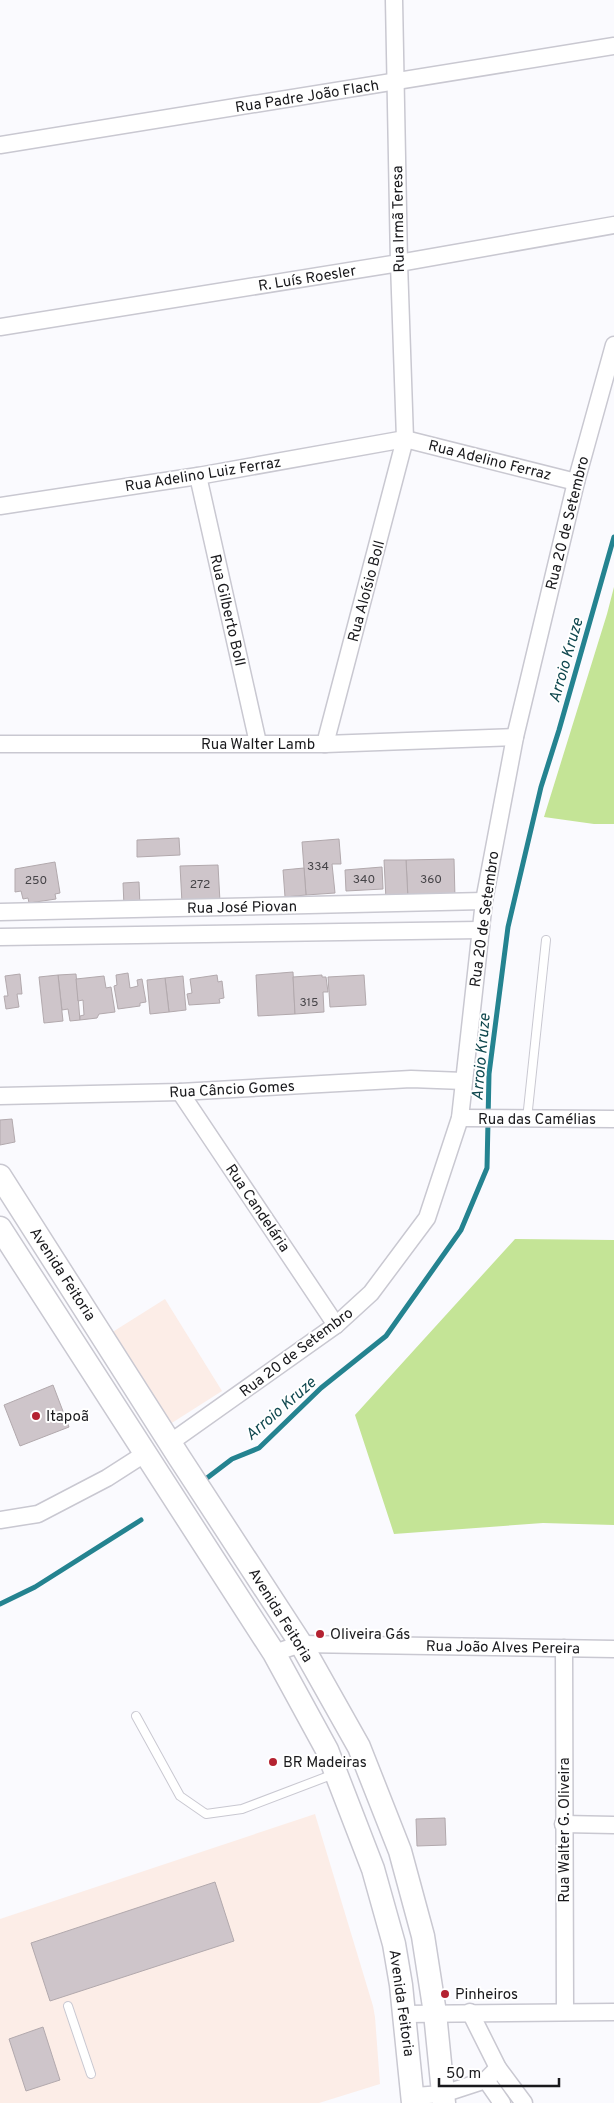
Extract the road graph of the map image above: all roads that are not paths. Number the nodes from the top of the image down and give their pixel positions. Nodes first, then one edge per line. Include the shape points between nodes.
1 (394, 0) edge
2 (614, 46) edge
3 (394, 82) junction
4 (0, 145) edge
5 (614, 225) edge
6 (399, 263) junction
7 (0, 327) edge
8 (614, 345) edge
9 (405, 439) junction
10 (198, 476) junction
11 (576, 482) junction
12 (0, 506) edge
13 (515, 737) junction
14 (258, 743) junction
15 (0, 744) edge
16 (325, 744) junction
17 (484, 901) junction
18 (0, 912) edge
19 (480, 930) junction
20 (0, 937) edge
21 (546, 940) dead end
22 (464, 1081) junction
23 (180, 1092) junction
24 (0, 1096) edge
25 (460, 1118) junction
26 (527, 1119) junction
27 (614, 1119) edge
28 (0, 1176) edge
29 (0, 1228) edge
30 (336, 1325) junction
31 (175, 1449) junction
32 (151, 1462) junction
33 (0, 1520) edge
34 (301, 1644) junction
35 (564, 1648) junction
36 (614, 1649) edge
37 (274, 1653) junction
38 (136, 1716) dead end
39 (336, 1773) junction
40 (564, 1824) junction
41 (614, 1824) edge
42 (68, 2006) dead end
43 (470, 2012) junction
44 (565, 2012) junction
45 (614, 2012) edge
46 (435, 2013) junction
47 (404, 2014) junction
48 (91, 2074) dead end
49 (492, 2074) junction
50 (443, 2098) edge
51 (414, 2100) edge
52 (502, 2103) edge
53 (524, 2103) edge

1 - 3 street, Rua Irmã Teresa
2 - 3 street, Rua Padre João Flach
3 - 4 street, Rua Padre João Flach
3 - 6 street, Rua Irmã Teresa
5 - 6 street, R. Luís Roesler
6 - 7 street, R. Luís Roesler
6 - 9 street, Rua Irmã Teresa
8 - 11 street, Rua 20 de Setembro
9 - 10 street, Rua Adelino Luiz Ferraz
9 - 11 street, Rua Adelino Ferraz
9 - 16 street, Rua Aloísio Boll
10 - 12 street, Rua Adelino Luiz Ferraz
10 - 14 street, Rua Gilberto Boll
11 - 13 street, Rua 20 de Setembro
13 - 16 street, Rua Walter Lamb
13 - 17 street, Rua 20 de Setembro
14 - 15 street, Rua Walter Lamb
14 - 16 street, Rua Walter Lamb
17 - 18 street, Rua José Piovan
17 - 19 street, Rua 20 de Setembro
19 - 20 street, Rua José Piovan
19 - 22 street, Rua 20 de Setembro
21 - 26 lane
22 - 23 street, Rua Câncio Gomes via 411,1079
22 - 25 street, Rua 20 de Setembro
23 - 24 street, Rua Câncio Gomes
23 - 30 street, Rua Candelária
25 - 26 street, Rua das Camélias
25 - 30 street, Rua 20 de Setembro via 428,1218 371,1294
26 - 27 street, Rua das Camélias
28 - 31 main road, Avenida Feitoria
29 - 32 main road, Avenida Feitoria
30 - 31 street, Rua 20 de Setembro
31 - 32 main road
31 - 34 main road, Avenida Feitoria
32 - 33 street via 107,1478 38,1514
32 - 37 main road, Avenida Feitoria
34 - 35 street, Rua João Alves Pereira
34 - 37 street, Rua João Alves Pereira
34 - 46 main road, Avenida Feitoria via 359,1747 400,1851 423,1936
35 - 36 street, Rua João Alves Pereira
35 - 40 street, Rua Walter G. Oliveira
37 - 39 main road, Avenida Feitoria via 327,1750
38 - 39 lane via 180,1796 206,1814 242,1809
39 - 47 main road, Avenida Feitoria via 373,1869 394,1944
40 - 41 street
40 - 44 street, Rua Walter G. Oliveira
42 - 48 lane
43 - 44 street
43 - 46 street
43 - 49 street
44 - 45 street
46 - 47 street
46 - 50 main road, Avenida Feitoria
47 - 51 main road, Avenida Feitoria
49 - 50 street
49 - 52 street
49 - 53 street
50 - 51 street

